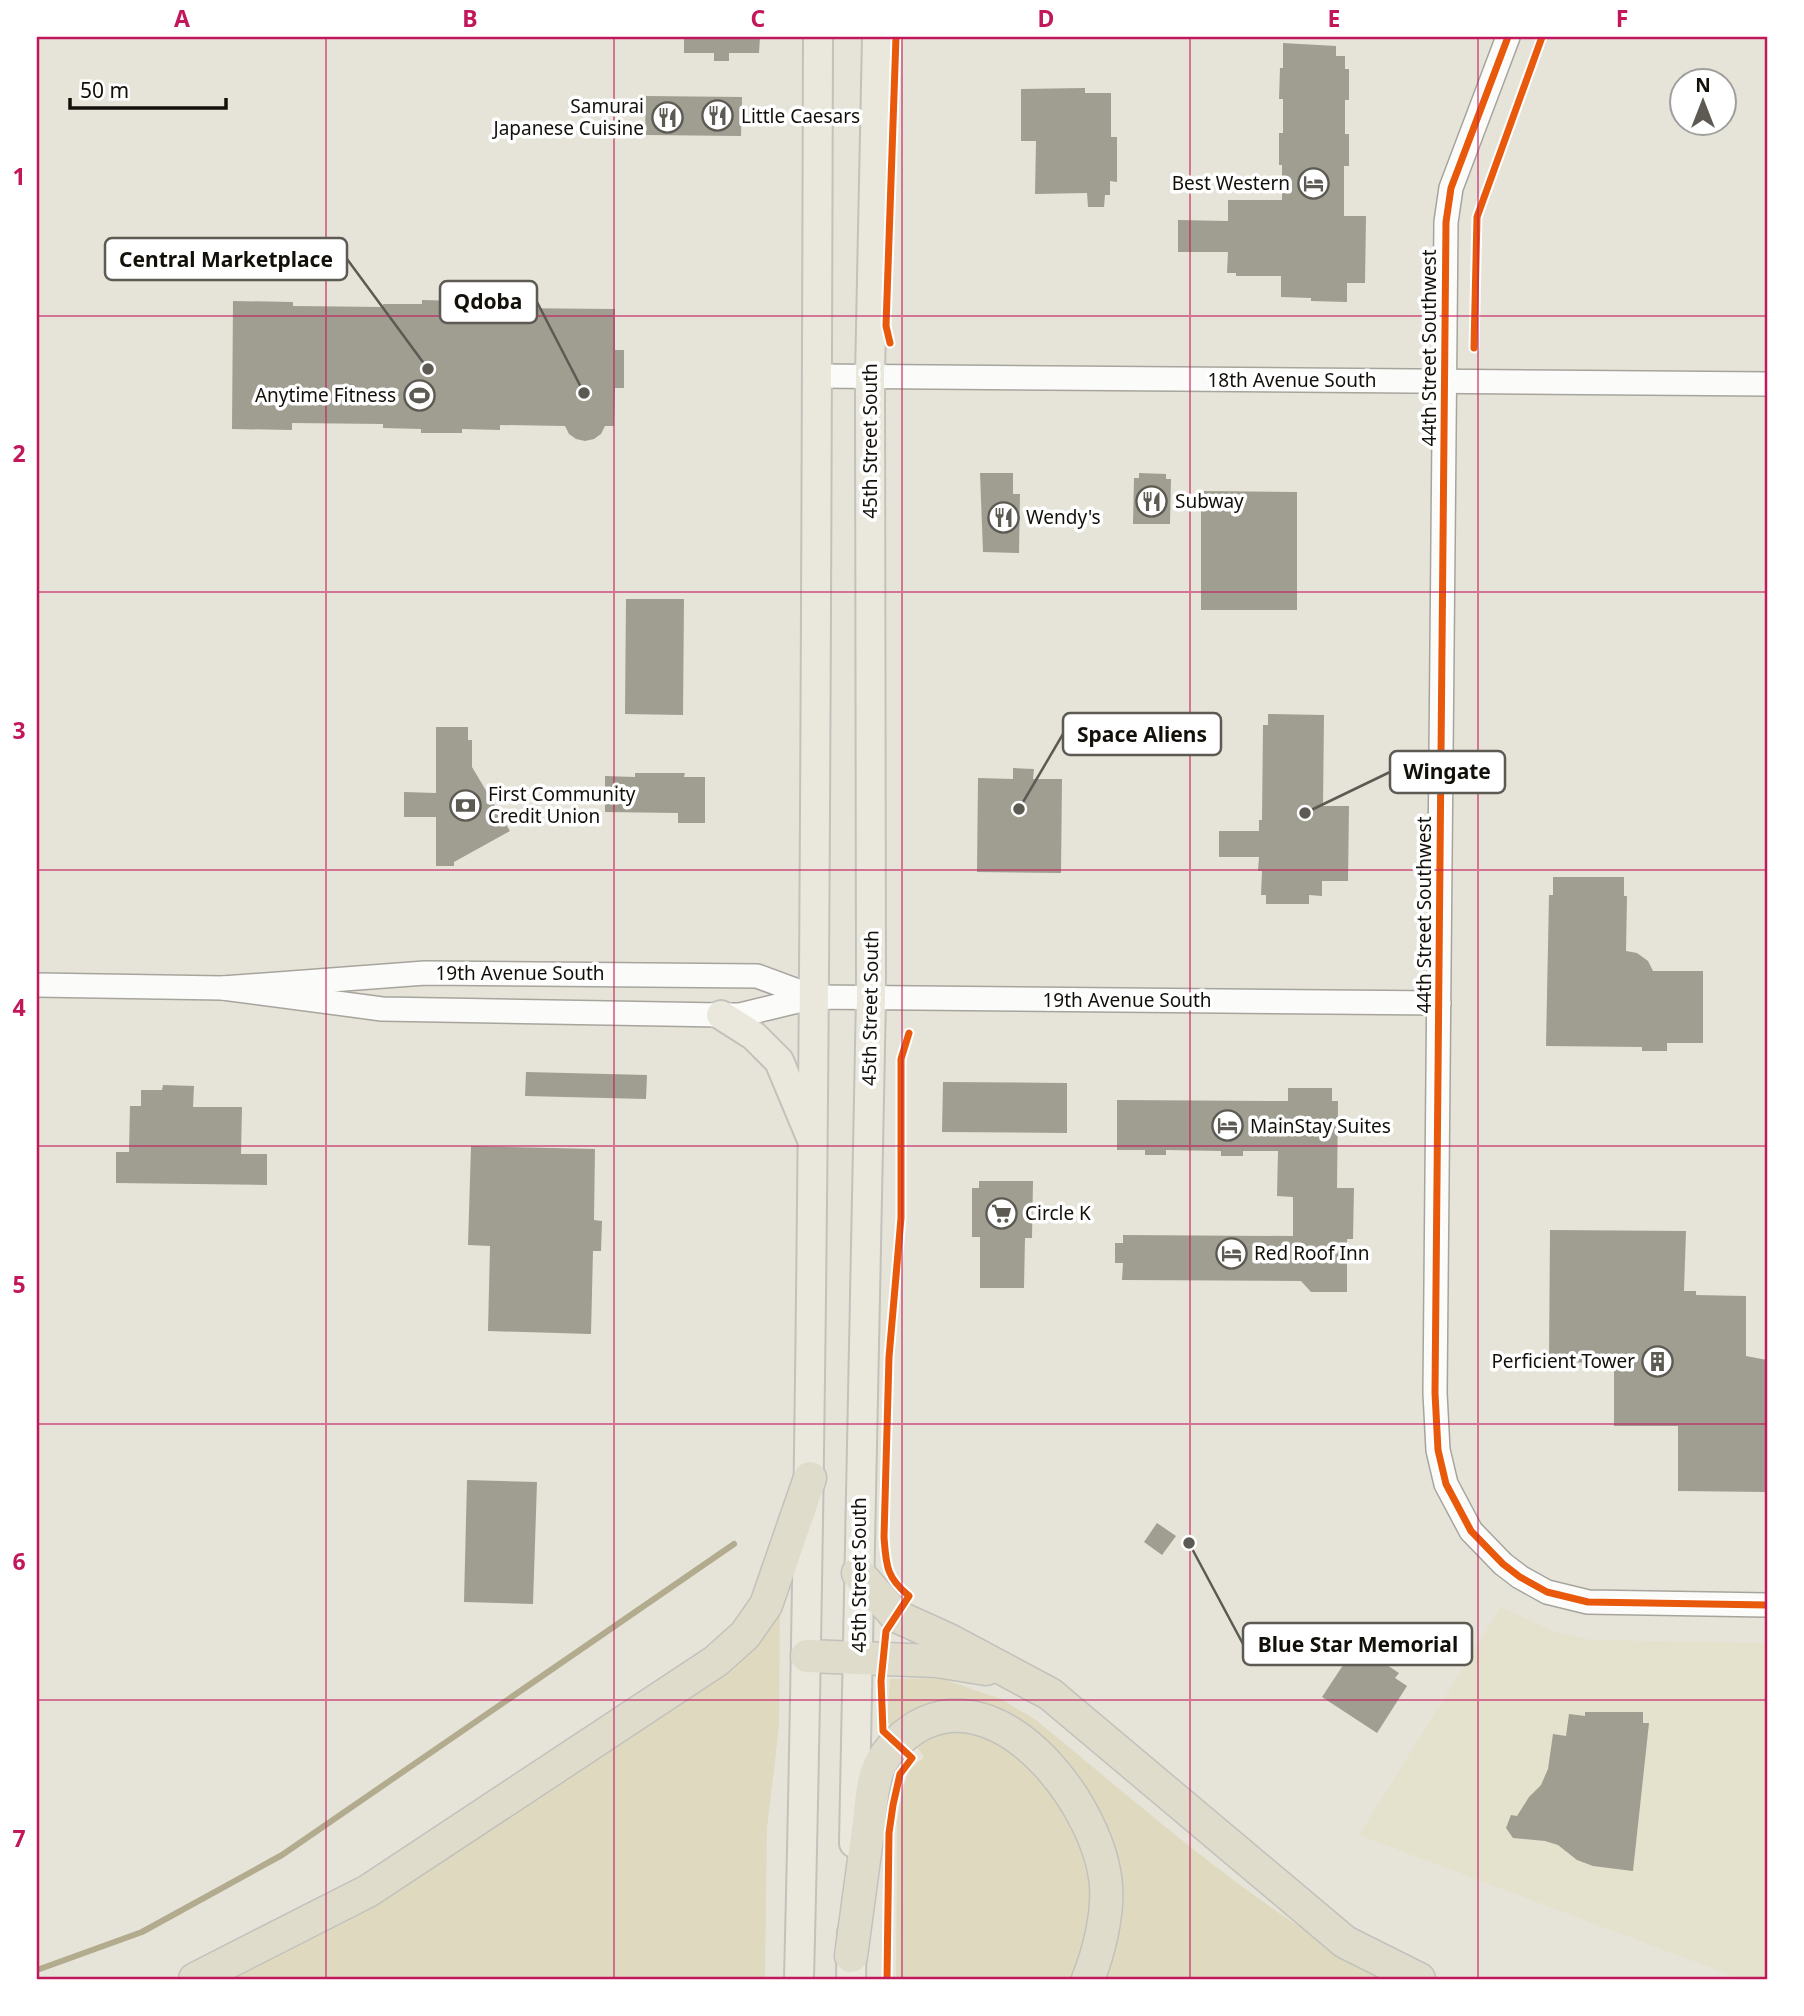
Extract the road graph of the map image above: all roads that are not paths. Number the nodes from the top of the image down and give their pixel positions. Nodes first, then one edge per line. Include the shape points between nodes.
1 (818, 37) edge
2 (877, 37) edge
3 (1508, 37) edge
4 (817, 376) junction
5 (870, 376) junction
6 (1445, 382) junction
7 (1767, 384) edge
8 (37, 985) edge
9 (223, 988) junction
10 (814, 998) junction
11 (871, 999) junction
12 (1439, 1003) junction
13 (721, 1015) junction
14 (813, 1144) junction
15 (810, 1478) junction
16 (858, 1573) junction
17 (1767, 1605) edge
18 (807, 1656) junction
19 (858, 1657) junction
20 (1008, 1672) junction
21 (851, 1968) edge
22 (195, 1979) edge
23 (799, 1979) edge
24 (1088, 1979) edge
25 (1419, 1979) edge

1 - 4 main road
2 - 5 main road, 45th Street South
3 - 6 street, 44th Street Southwest via 1451,188 1446,222
4 - 5 street, 18th Avenue South
4 - 10 main road
5 - 6 street, 18th Avenue South
5 - 11 main road, 45th Street South
6 - 7 street, 18th Avenue South
6 - 12 street, 44th Street Southwest
8 - 9 street, 19th Avenue South
9 - 10 street, 19th Avenue South via 425,973 757,976
9 - 13 street, 19th Avenue South via 382,1009
10 - 11 street, 19th Avenue South
10 - 13 street, 19th Avenue South
10 - 14 main road
11 - 12 street, 19th Avenue South
11 - 16 main road, 45th Street South
12 - 17 street, 44th Street Southwest via 1438,1450 1446,1484 1471,1531 1511,1571 1547,1592 1588,1602
13 - 14 main road via 754,1036 779,1061
14 - 15 main road
15 - 18 main road
15 - 22 highway via 766,1605 746,1635 716,1661 368,1891
16 - 19 main road, 45th Street South
16 - 20 highway via 896,1616
18 - 19 highway
18 - 23 main road
19 - 20 highway via 937,1661
19 - 21 main road, 45th Street South
20 - 25 highway via 1069,1708 1345,1942
21 - 24 highway via 879,1766 912,1729 957,1714 981,1719 1041,1756 1078,1803 1090,1827 1106,1886 1098,1951

